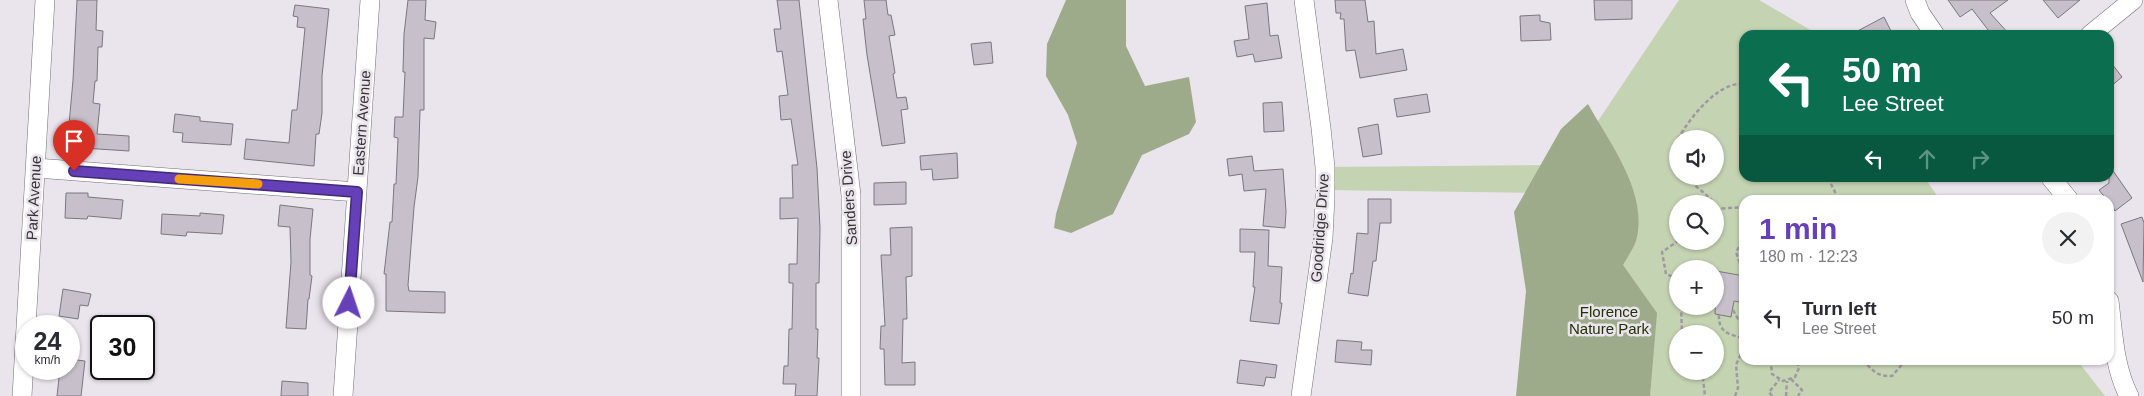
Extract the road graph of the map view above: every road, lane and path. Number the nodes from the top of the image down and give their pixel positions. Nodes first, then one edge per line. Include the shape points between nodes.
1 (45, 0) edge
2 (370, 0) edge
3 (828, 0) edge
4 (1304, 0) edge
5 (1915, 0) edge
6 (2133, 0) edge
7 (1932, 30) edge
8 (2096, 30) edge
9 (1739, 85) edge
10 (1685, 130) edge
11 (36, 168) junction
12 (1830, 182) edge
13 (2054, 182) edge
14 (1692, 185) edge
15 (357, 192) junction
16 (1707, 195) edge
17 (1836, 195) edge
18 (2065, 195) edge
19 (1724, 207) edge
20 (1739, 207) edge
21 (1739, 246) edge
22 (1669, 247) edge
23 (1739, 261) edge
24 (1669, 275) edge
25 (1733, 310) dead end
26 (1719, 315) dead end
27 (1739, 320) edge
28 (1739, 336) edge
29 (2114, 344) edge
30 (1739, 358) edge
31 (1770, 365) edge
32 (1798, 365) edge
33 (1867, 365) edge
34 (1902, 365) edge
35 (1703, 380) edge
36 (1779, 380) junction
37 (1792, 380) junction
38 (1787, 381) junction
39 (22, 396) edge
40 (343, 396) edge
41 (852, 396) edge
42 (1301, 396) edge
43 (1705, 396) edge
44 (1734, 396) edge
45 (1772, 396) edge
46 (1786, 396) edge
47 (1798, 396) edge
48 (2129, 396) edge

1 - 11 street, Park Avenue
2 - 15 street, Eastern Avenue
3 - 41 street, Sanders Drive via 851,195
4 - 42 street, Goodridge Drive via 1321,128 1326,198
5 - 7 street
6 - 8 street
9 - 10 path via 1723,88 1712,96
11 - 15 street
11 - 39 street, Park Avenue
12 - 17 path
13 - 18 street
14 - 16 path
15 - 40 street, Eastern Avenue
19 - 20 path
21 - 23 path via 1736,252
22 - 24 path via 1662,252 1666,274
25 - 27 path
26 - 28 path via 1724,332
29 - 48 street via 2122,382
30 - 44 path via 1736,365 1738,388
31 - 36 path via 1772,374
32 - 37 path
33 - 34 path via 1874,373 1883,376 1892,376
35 - 43 path
36 - 38 path
36 - 45 path via 1770,392
37 - 38 path
37 - 47 path via 1802,390
38 - 46 path

